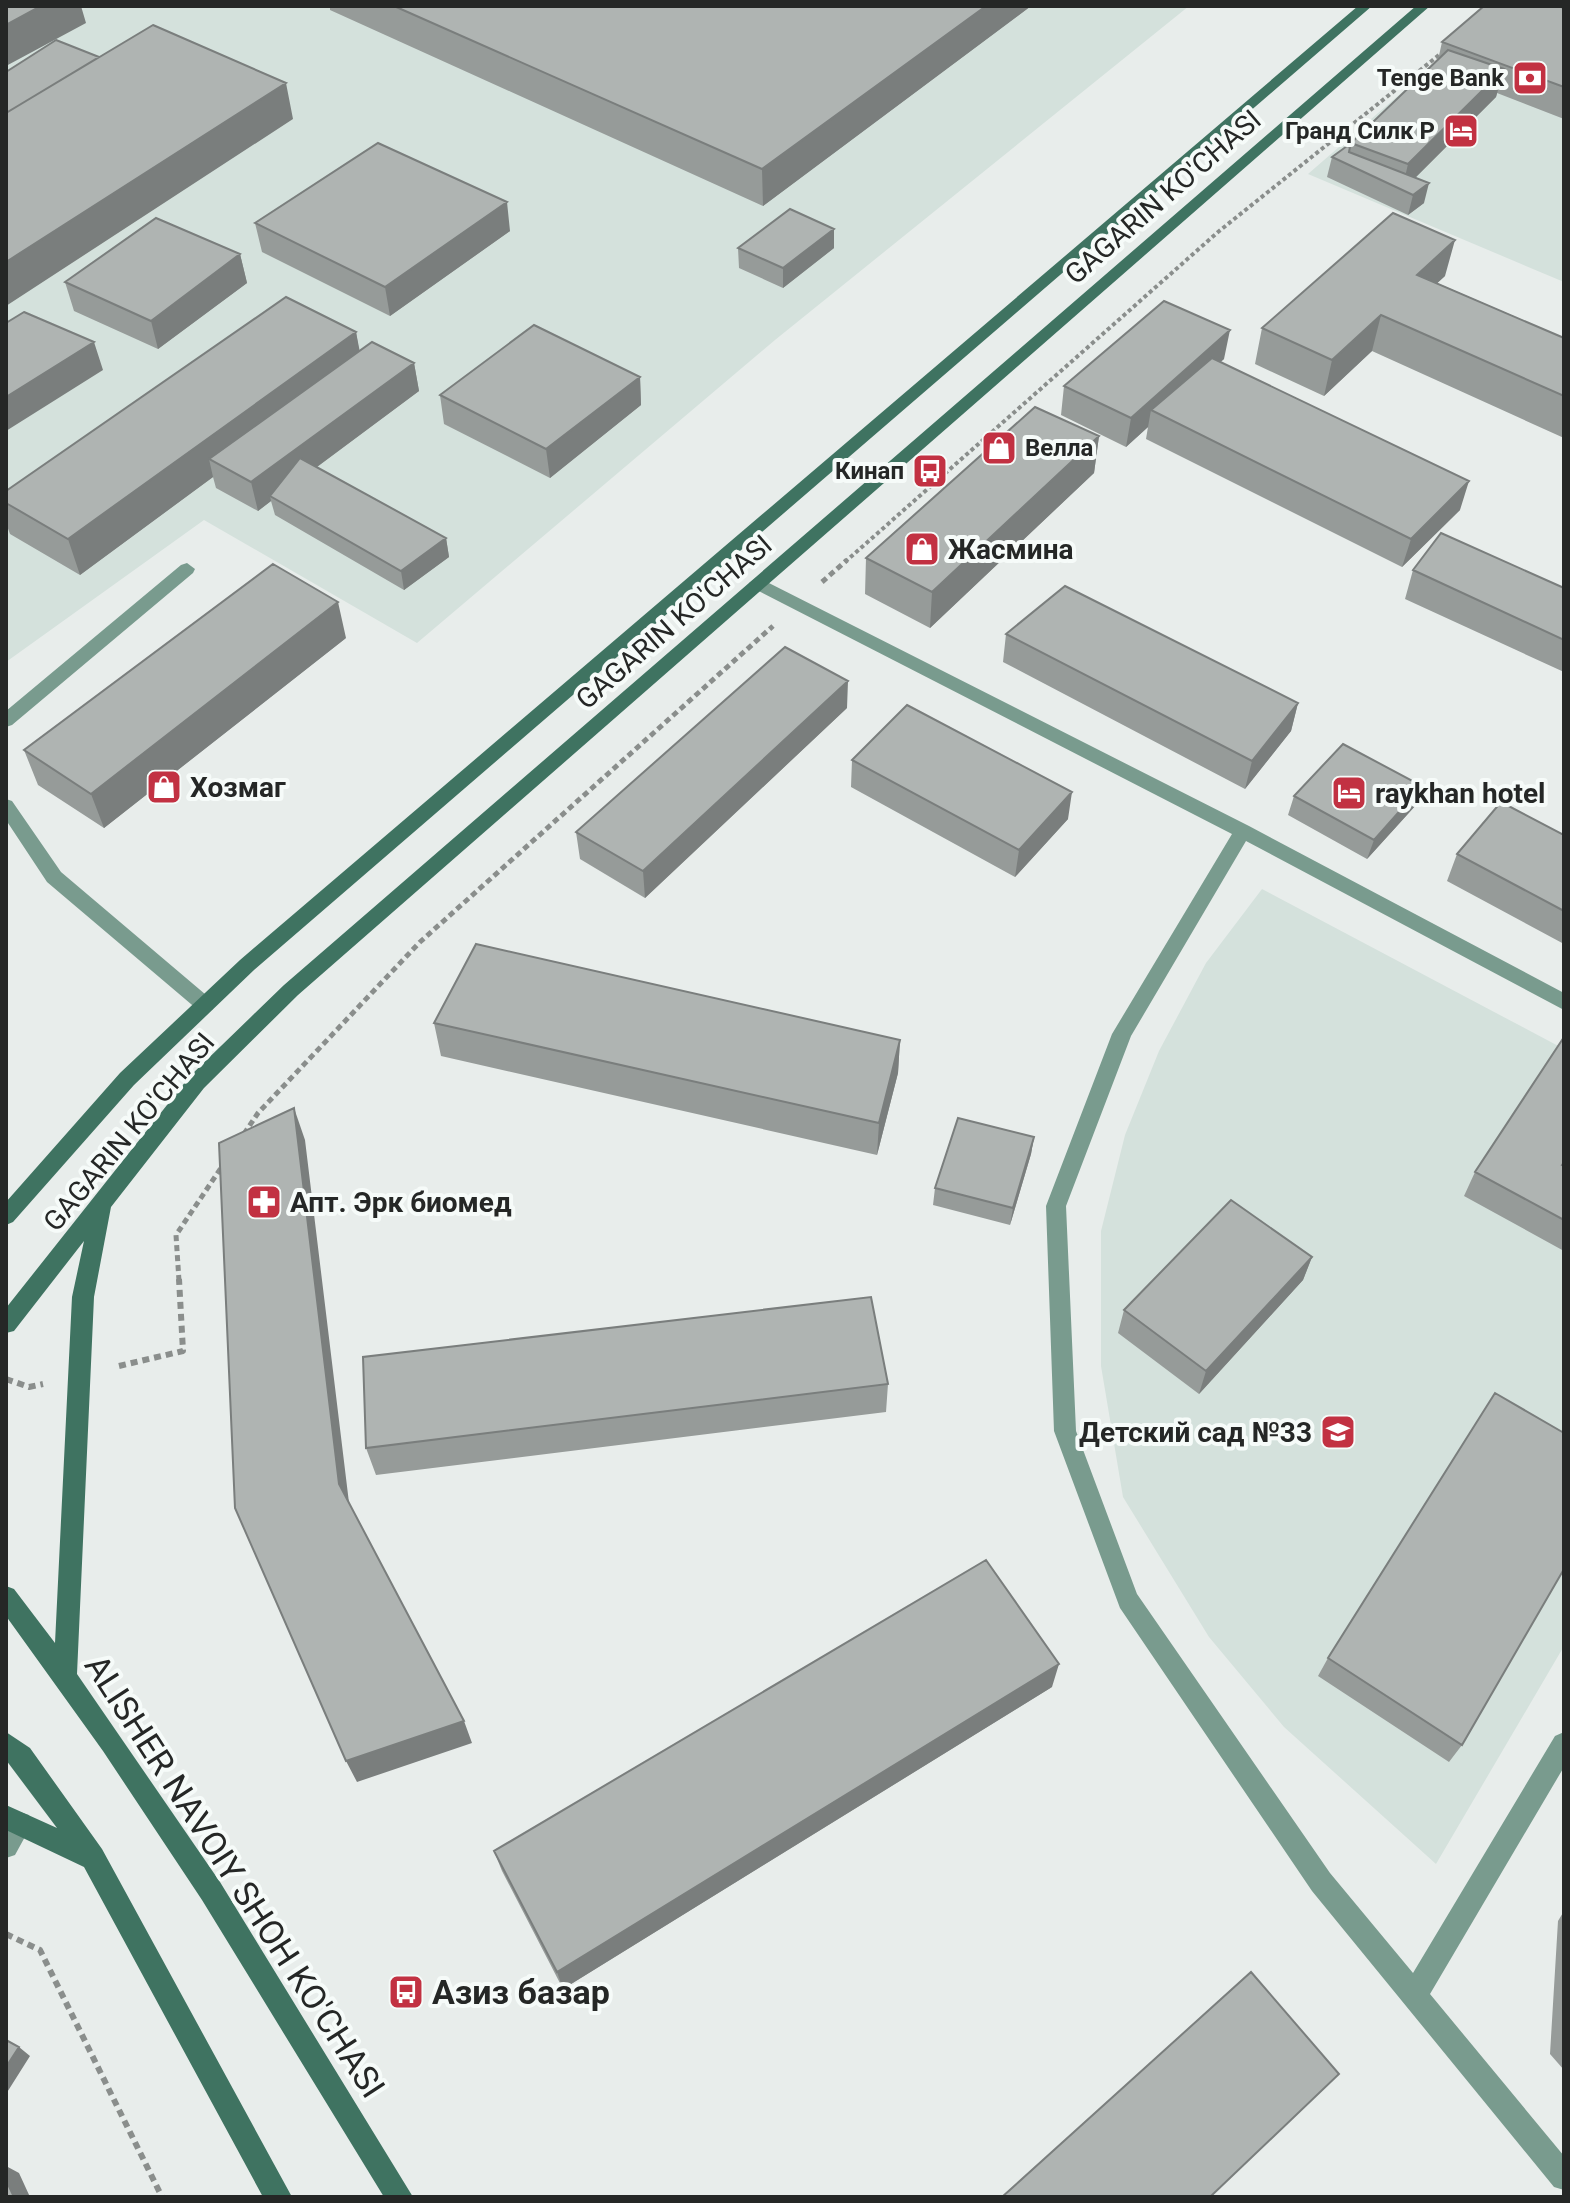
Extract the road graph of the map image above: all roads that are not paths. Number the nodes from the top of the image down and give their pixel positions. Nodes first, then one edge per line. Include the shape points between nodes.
1 (1366, 6) edge
2 (1424, 6) edge
3 (187, 569) dead end
4 (757, 583) junction
5 (6, 721) edge
6 (6, 806) edge
7 (1243, 831) junction
8 (1564, 1002) edge
9 (205, 1005) junction
10 (102, 1204) junction
11 (6, 1216) edge
12 (6, 1324) edge
13 (6, 1597) edge
14 (65, 1674) junction
15 (6, 1744) edge
16 (1564, 1744) edge
17 (11, 1829) edge
18 (93, 1858) junction
19 (1413, 1997) junction
20 (1564, 2177) edge
21 (278, 2197) edge
22 (399, 2197) edge

1 - 9 main road, GAGARIN KO'CHASI
2 - 4 main road, GAGARIN KO'CHASI
3 - 5 lane
4 - 7 lane
4 - 10 main road, GAGARIN KO'CHASI via 291,990 197,1082
6 - 9 lane via 54,877
7 - 8 lane
7 - 19 lane via 1122,1034 1056,1206 1065,1431 1128,1600 1321,1882
9 - 11 main road, GAGARIN KO'CHASI via 127,1079
10 - 12 main road, GAGARIN KO'CHASI
10 - 14 main road via 83,1297
13 - 14 main road, ALISHER NAVOIY SHOH KO'CHASI
14 - 22 main road, ALISHER NAVOIY SHOH KO'CHASI via 286,2008
15 - 18 main road via 21,1757
16 - 19 lane
17 - 18 main road
18 - 21 main road
19 - 20 lane

